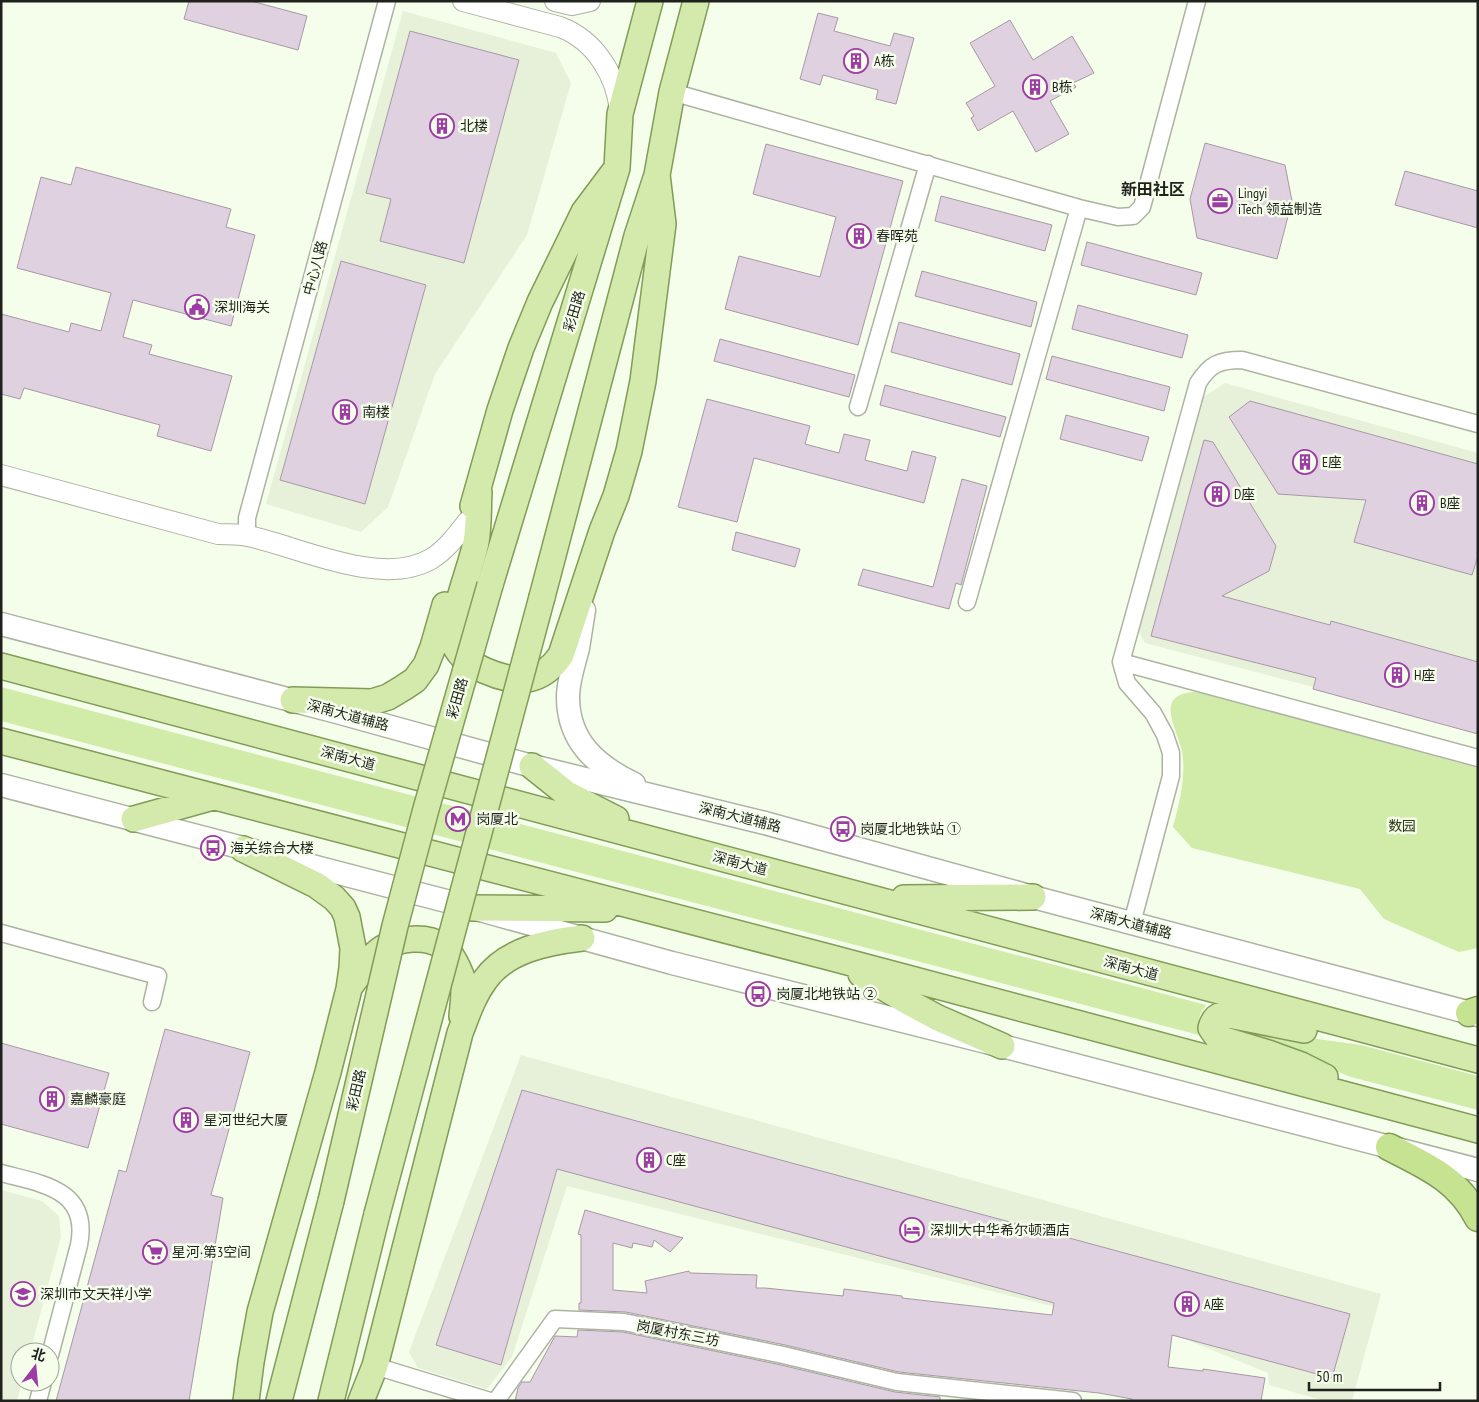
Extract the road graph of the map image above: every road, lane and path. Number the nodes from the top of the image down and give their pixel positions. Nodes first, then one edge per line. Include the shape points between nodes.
1 (387, 1) edge
2 (463, 1) edge
3 (555, 1) edge
4 (590, 1) edge
5 (650, 1) edge
6 (696, 1) edge
7 (1197, 1) edge
8 (672, 92) junction
9 (620, 114) junction
10 (928, 164) junction
11 (617, 168) junction
12 (657, 175) junction
13 (1079, 208) junction
14 (858, 407) dead end
15 (1478, 424) edge
16 (1, 475) edge
17 (478, 492) junction
18 (468, 521) junction
19 (247, 535) junction
20 (593, 561) junction
21 (967, 602) dead end
22 (1, 624) edge
23 (1121, 662) junction
24 (1, 666) edge
25 (293, 700) junction
26 (1, 741) edge
27 (1478, 758) edge
28 (532, 766) junction
29 (1, 785) edge
30 (215, 797) junction
31 (684, 804) junction
32 (134, 819) junction
33 (651, 839) junction
34 (243, 849) junction
35 (1033, 897) junction
36 (872, 898) junction
37 (473, 908) junction
38 (657, 912) junction
39 (1132, 923) junction
40 (1, 933) edge
41 (582, 938) junction
42 (836, 959) junction
43 (348, 989) junction
44 (152, 1002) dead end
45 (1475, 1013) edge
46 (460, 1033) junction
47 (1381, 1035) junction
48 (1002, 1046) junction
49 (1478, 1060) edge
50 (1365, 1099) junction
51 (1478, 1130) edge
52 (1389, 1147) junction
53 (1478, 1170) edge
54 (1, 1173) edge
55 (1478, 1218) edge
56 (53, 1342) edge
57 (375, 1366) junction
58 (246, 1401) edge
59 (279, 1401) edge
60 (331, 1401) edge
61 (361, 1401) edge
62 (490, 1401) edge
63 (496, 1401) edge
64 (1073, 1401) edge

1 - 19 street, 中心八路 via 247,518
2 - 9 street via 569,31 585,42 601,59 612,79
3 - 4 street via 572,4
5 - 9 main road, 彩田路
6 - 8 main road
7 - 13 street via 1142,206 1133,216 1118,217
8 - 10 street
8 - 12 main road
9 - 11 main road, 彩田路
10 - 13 street
10 - 14 street
11 - 17 main road via 584,212 540,302 500,410
11 - 59 main road, 彩田路, bridge via 490,585 426,809
12 - 20 main road via 663,224 644,381 616,496
12 - 60 main road, bridge via 637,236
13 - 21 street
15 - 23 street via 1242,360 1218,362 1198,383
16 - 19 street via 218,534
17 - 18 main road
17 - 20 main road via 476,541 454,630 454,642 460,655 472,664 500,676 517,679 527,679 549,670 561,655
18 - 19 street via 431,559 405,569 387,570 334,561
18 - 25 main road via 433,647 415,680 388,697 372,702
20 - 31 main road via 568,696 569,715 576,735 596,762 642,788
22 - 25 main road, 深南大道辅路
23 - 27 street
23 - 39 street via 1127,683 1153,713 1171,753 1171,776
24 - 33 main road, 深南大道
25 - 28 main road, 深南大道辅路
26 - 30 main road
28 - 31 main road, 深南大道辅路
28 - 33 main road via 566,794
29 - 32 main road
30 - 32 main road
30 - 38 main road
31 - 35 main road, 深南大道辅路
32 - 34 main road
33 - 36 main road, 深南大道
34 - 37 main road
34 - 43 main road via 316,885 342,908 353,948
35 - 36 main road
35 - 39 main road, 深南大道辅路
36 - 47 main road, 深南大道
37 - 38 main road
37 - 41 main road
38 - 42 main road
39 - 45 main road, 深南大道辅路
40 - 44 street via 158,976
41 - 46 main road via 524,950 494,969 474,999
41 - 48 main road
42 - 48 main road via 938,1018
42 - 50 main road
43 - 46 main road via 372,957 384,947 403,939 441,946 454,959 463,979
43 - 58 main road via 260,1312
46 - 57 main road
47 - 49 main road, 深南大道
47 - 50 main road via 1312,1031 1224,1014 1212,1021 1211,1028 1218,1038 1302,1065
48 - 52 main road
50 - 51 main road
52 - 53 main road
52 - 55 highway via 1432,1168 1451,1182 1463,1193
54 - 56 street via 54,1188 75,1208 82,1226
57 - 61 main road
57 - 62 street
63 - 64 street, 岗厦村东三坊 via 555,1319 624,1322 897,1382

